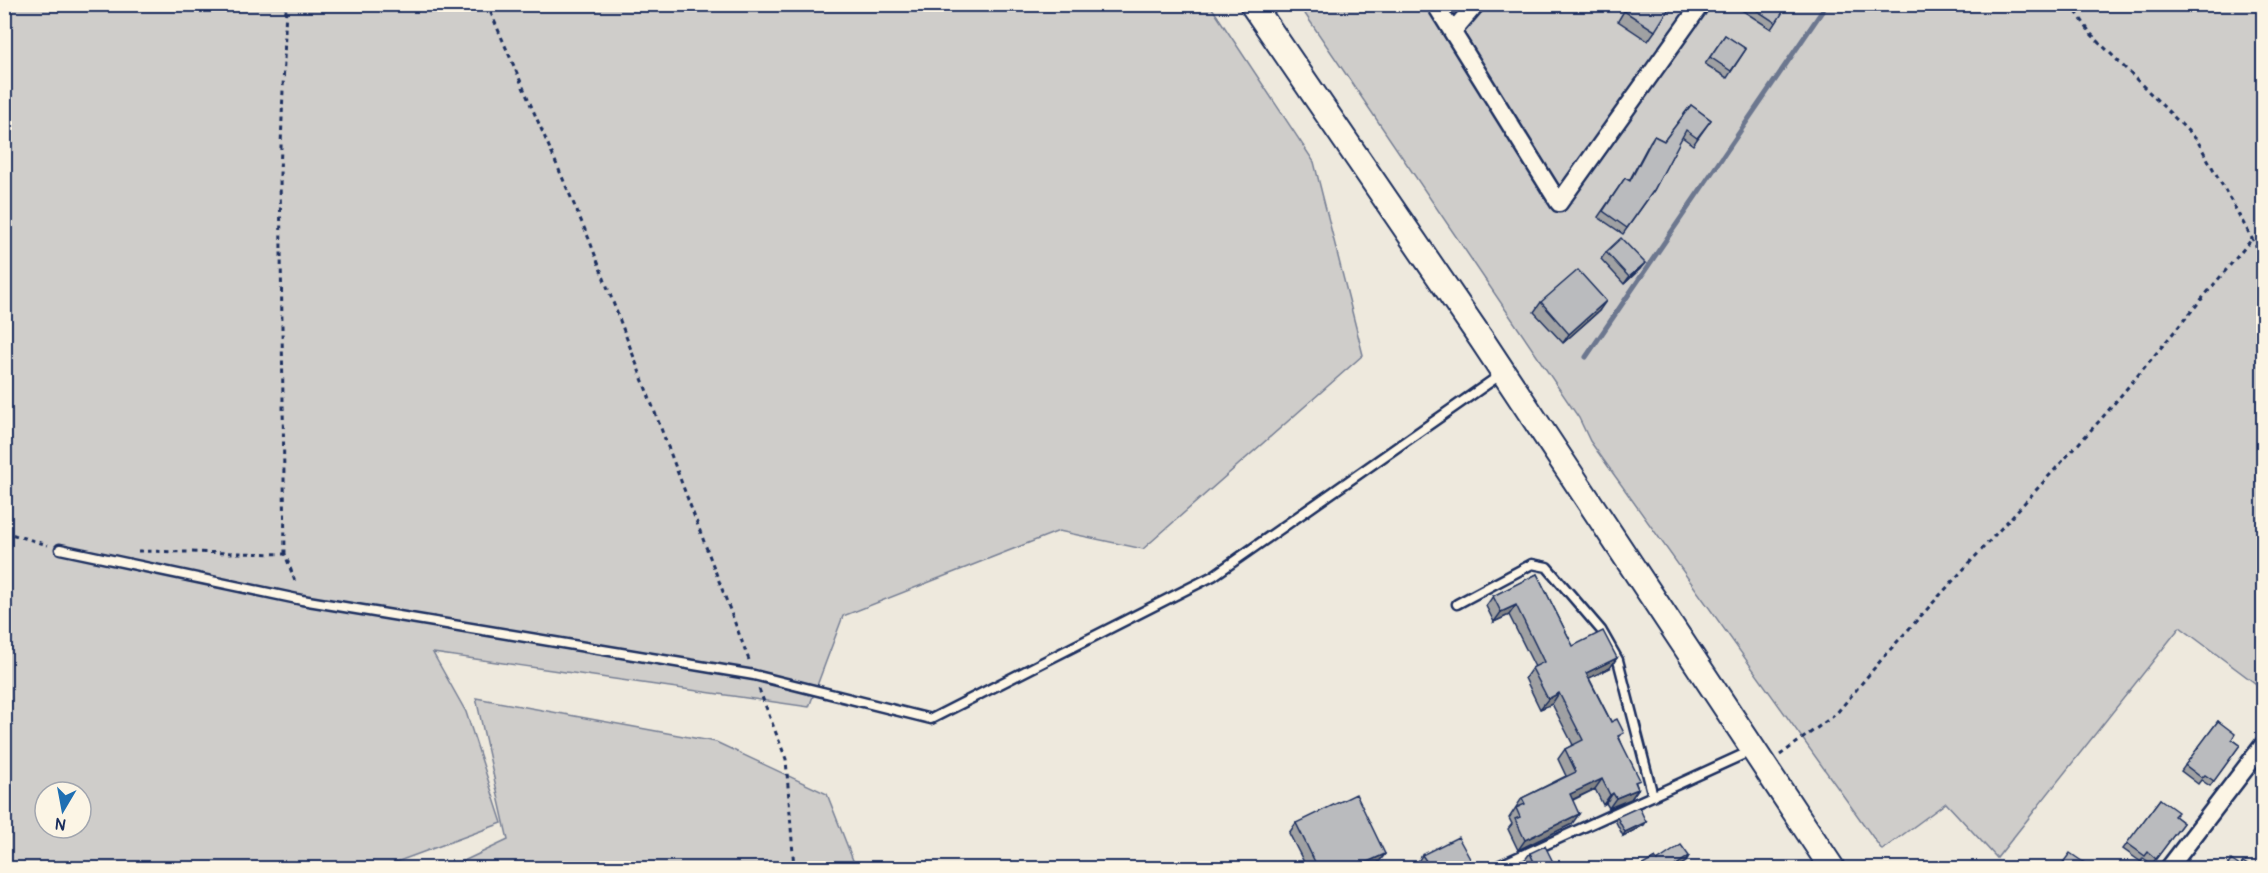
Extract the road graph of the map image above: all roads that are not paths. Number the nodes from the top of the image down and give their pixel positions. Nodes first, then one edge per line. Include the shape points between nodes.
1 (1435, 4) edge
2 (1476, 4) edge
3 (1701, 4) edge
4 (1256, 6) edge
5 (1453, 31) junction
6 (1504, 373) junction
7 (60, 549) road end
8 (1457, 604) dead end
9 (2264, 744) edge
10 (1759, 758) junction
11 (1653, 796) junction
12 (1494, 868) edge
13 (1832, 868) edge
14 (2169, 868) edge

1 - 5 street
2 - 5 street
3 - 5 street via 1559,203
4 - 6 main road
6 - 7 lane via 1213,576 931,719 754,675 302,600
6 - 10 main road
8 - 11 lane via 1532,564 1547,567 1601,630 1618,660
9 - 14 street
10 - 11 lane
10 - 13 main road
11 - 12 lane

